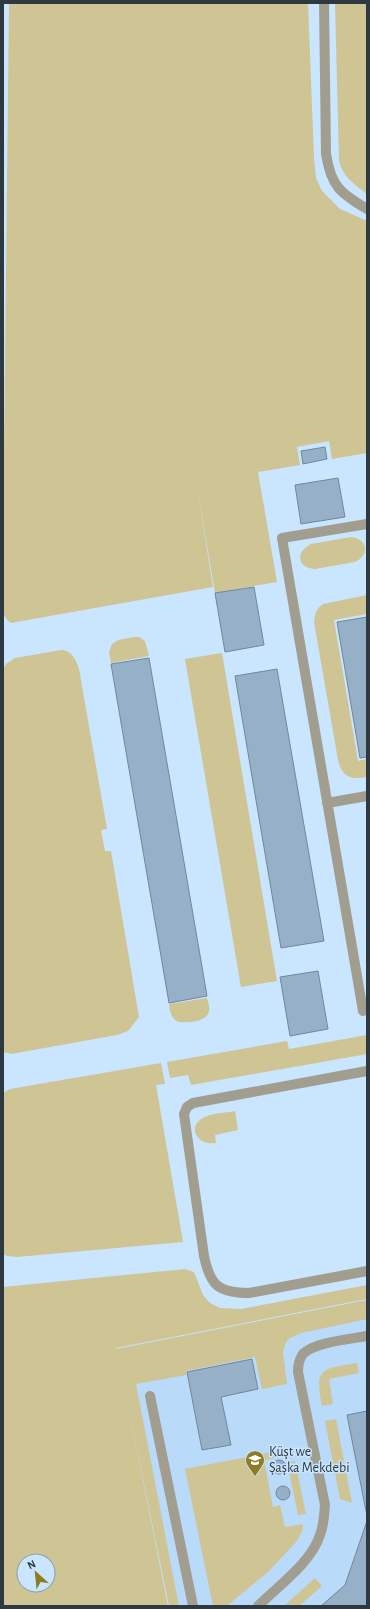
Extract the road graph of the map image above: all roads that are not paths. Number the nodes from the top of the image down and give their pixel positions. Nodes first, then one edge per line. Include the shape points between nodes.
1 (324, 3) edge
2 (367, 209) edge
3 (367, 524) edge
4 (367, 796) edge
5 (327, 803) junction
6 (363, 1011) dead end
7 (367, 1071) edge
8 (367, 1271) edge
9 (367, 1336) edge
10 (150, 1396) dead end
11 (193, 1606) edge
12 (258, 1606) edge

1 - 2 lane via 326,154 336,186 347,197
3 - 5 lane via 282,538
4 - 5 lane
5 - 6 lane
7 - 8 lane via 198,1101 187,1107 184,1114 206,1262 216,1285 235,1293 249,1293
9 - 12 lane via 311,1349 303,1355 298,1364 325,1505 324,1522 315,1547 307,1558
10 - 11 lane

